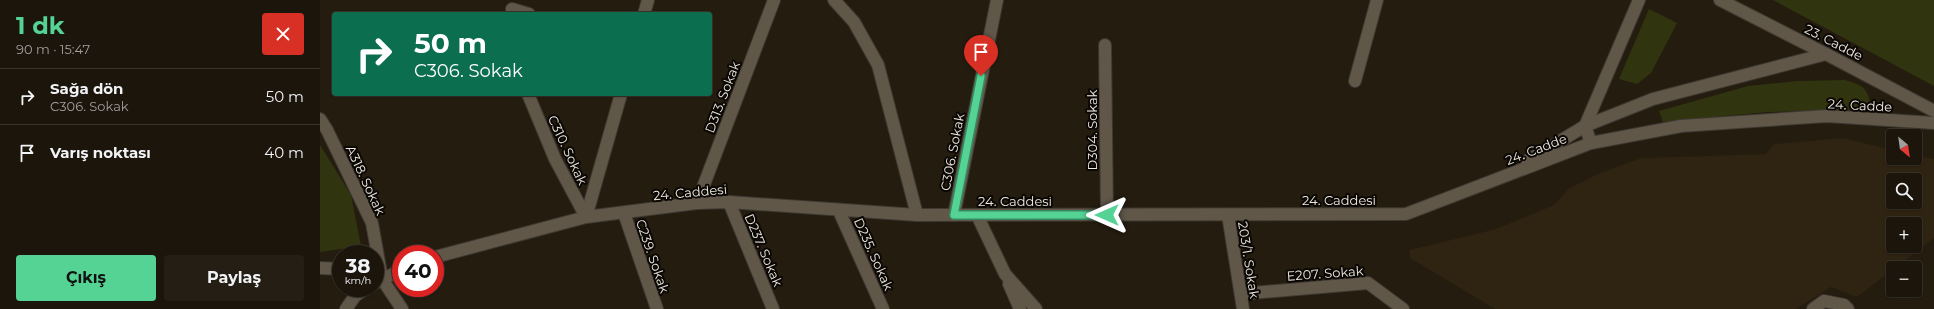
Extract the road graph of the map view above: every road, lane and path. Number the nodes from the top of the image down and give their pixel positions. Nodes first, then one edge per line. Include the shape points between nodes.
1 (648, 0) edge
2 (774, 0) edge
3 (834, 0) edge
4 (997, 0) edge
5 (1377, 0) edge
6 (1639, 0) edge
7 (1720, 0) edge
8 (512, 8) edge
9 (523, 12) edge
10 (645, 12) edge
11 (1105, 45) dead end
12 (1826, 54) junction
13 (1355, 81) dead end
14 (529, 96) edge
15 (620, 96) edge
16 (1934, 111) edge
17 (320, 119) edge
18 (1934, 123) edge
19 (1585, 126) junction
20 (1592, 143) junction
21 (1498, 178) junction
22 (729, 202) junction
23 (697, 203) junction
24 (839, 211) junction
25 (624, 213) junction
26 (917, 215) junction
27 (954, 215) junction
28 (977, 215) junction
29 (1107, 215) junction
30 (1228, 215) junction
31 (586, 217) junction
32 (374, 245) edge
33 (444, 255) edge
34 (320, 268) edge
35 (332, 269) edge
36 (1005, 274) junction
37 (384, 288) edge
38 (1241, 294) junction
39 (354, 297) edge
40 (346, 309) edge
41 (402, 309) edge
42 (657, 309) edge
43 (773, 309) edge
44 (882, 309) edge
45 (1020, 309) edge
46 (1036, 309) edge
47 (1243, 309) edge
48 (1403, 309) edge
49 (1813, 309) edge
50 (1848, 309) edge

1 - 10 street
2 - 23 street, D313. Sokak
3 - 26 street via 854,22 878,65
4 - 27 street, C306. Sokak
5 - 13 street
6 - 19 street
7 - 12 street, 23. Cadde
8 - 9 street
11 - 29 street, D304. Sokak
12 - 16 street, 23. Cadde
12 - 19 street, 24. Cadde via 1653,99
14 - 31 street, C310. Sokak via 554,159
15 - 31 street
17 - 32 street, A318. Sokak via 372,223
18 - 20 street, 24. Cadde via 1827,116 1681,126
19 - 20 street
19 - 21 street, 24. Cadde
20 - 21 street, 24. Cadde
21 - 30 street, 24. Caddesi via 1406,214
22 - 23 street, 24. Caddesi
22 - 24 street, 24. Caddesi
22 - 43 street, D237. Sokak
23 - 25 street, 24. Caddesi
24 - 26 street, 24. Caddesi
24 - 44 street, D235. Sokak
25 - 31 street, 24. Caddesi
25 - 42 street, C239. Sokak
26 - 27 street, 24. Caddesi
27 - 28 street, 24. Caddesi
28 - 29 street, 24. Caddesi
28 - 36 street
29 - 30 street, 24. Caddesi
30 - 38 street, 203/1. Sokak
31 - 33 street, 24. Caddesi
34 - 35 street
36 - 45 street
36 - 46 street
37 - 41 street
38 - 47 street, 203/1. Sokak
38 - 48 street, E207. Sokak via 1368,283
39 - 40 street
49 - 50 street via 1824,301 1844,305

